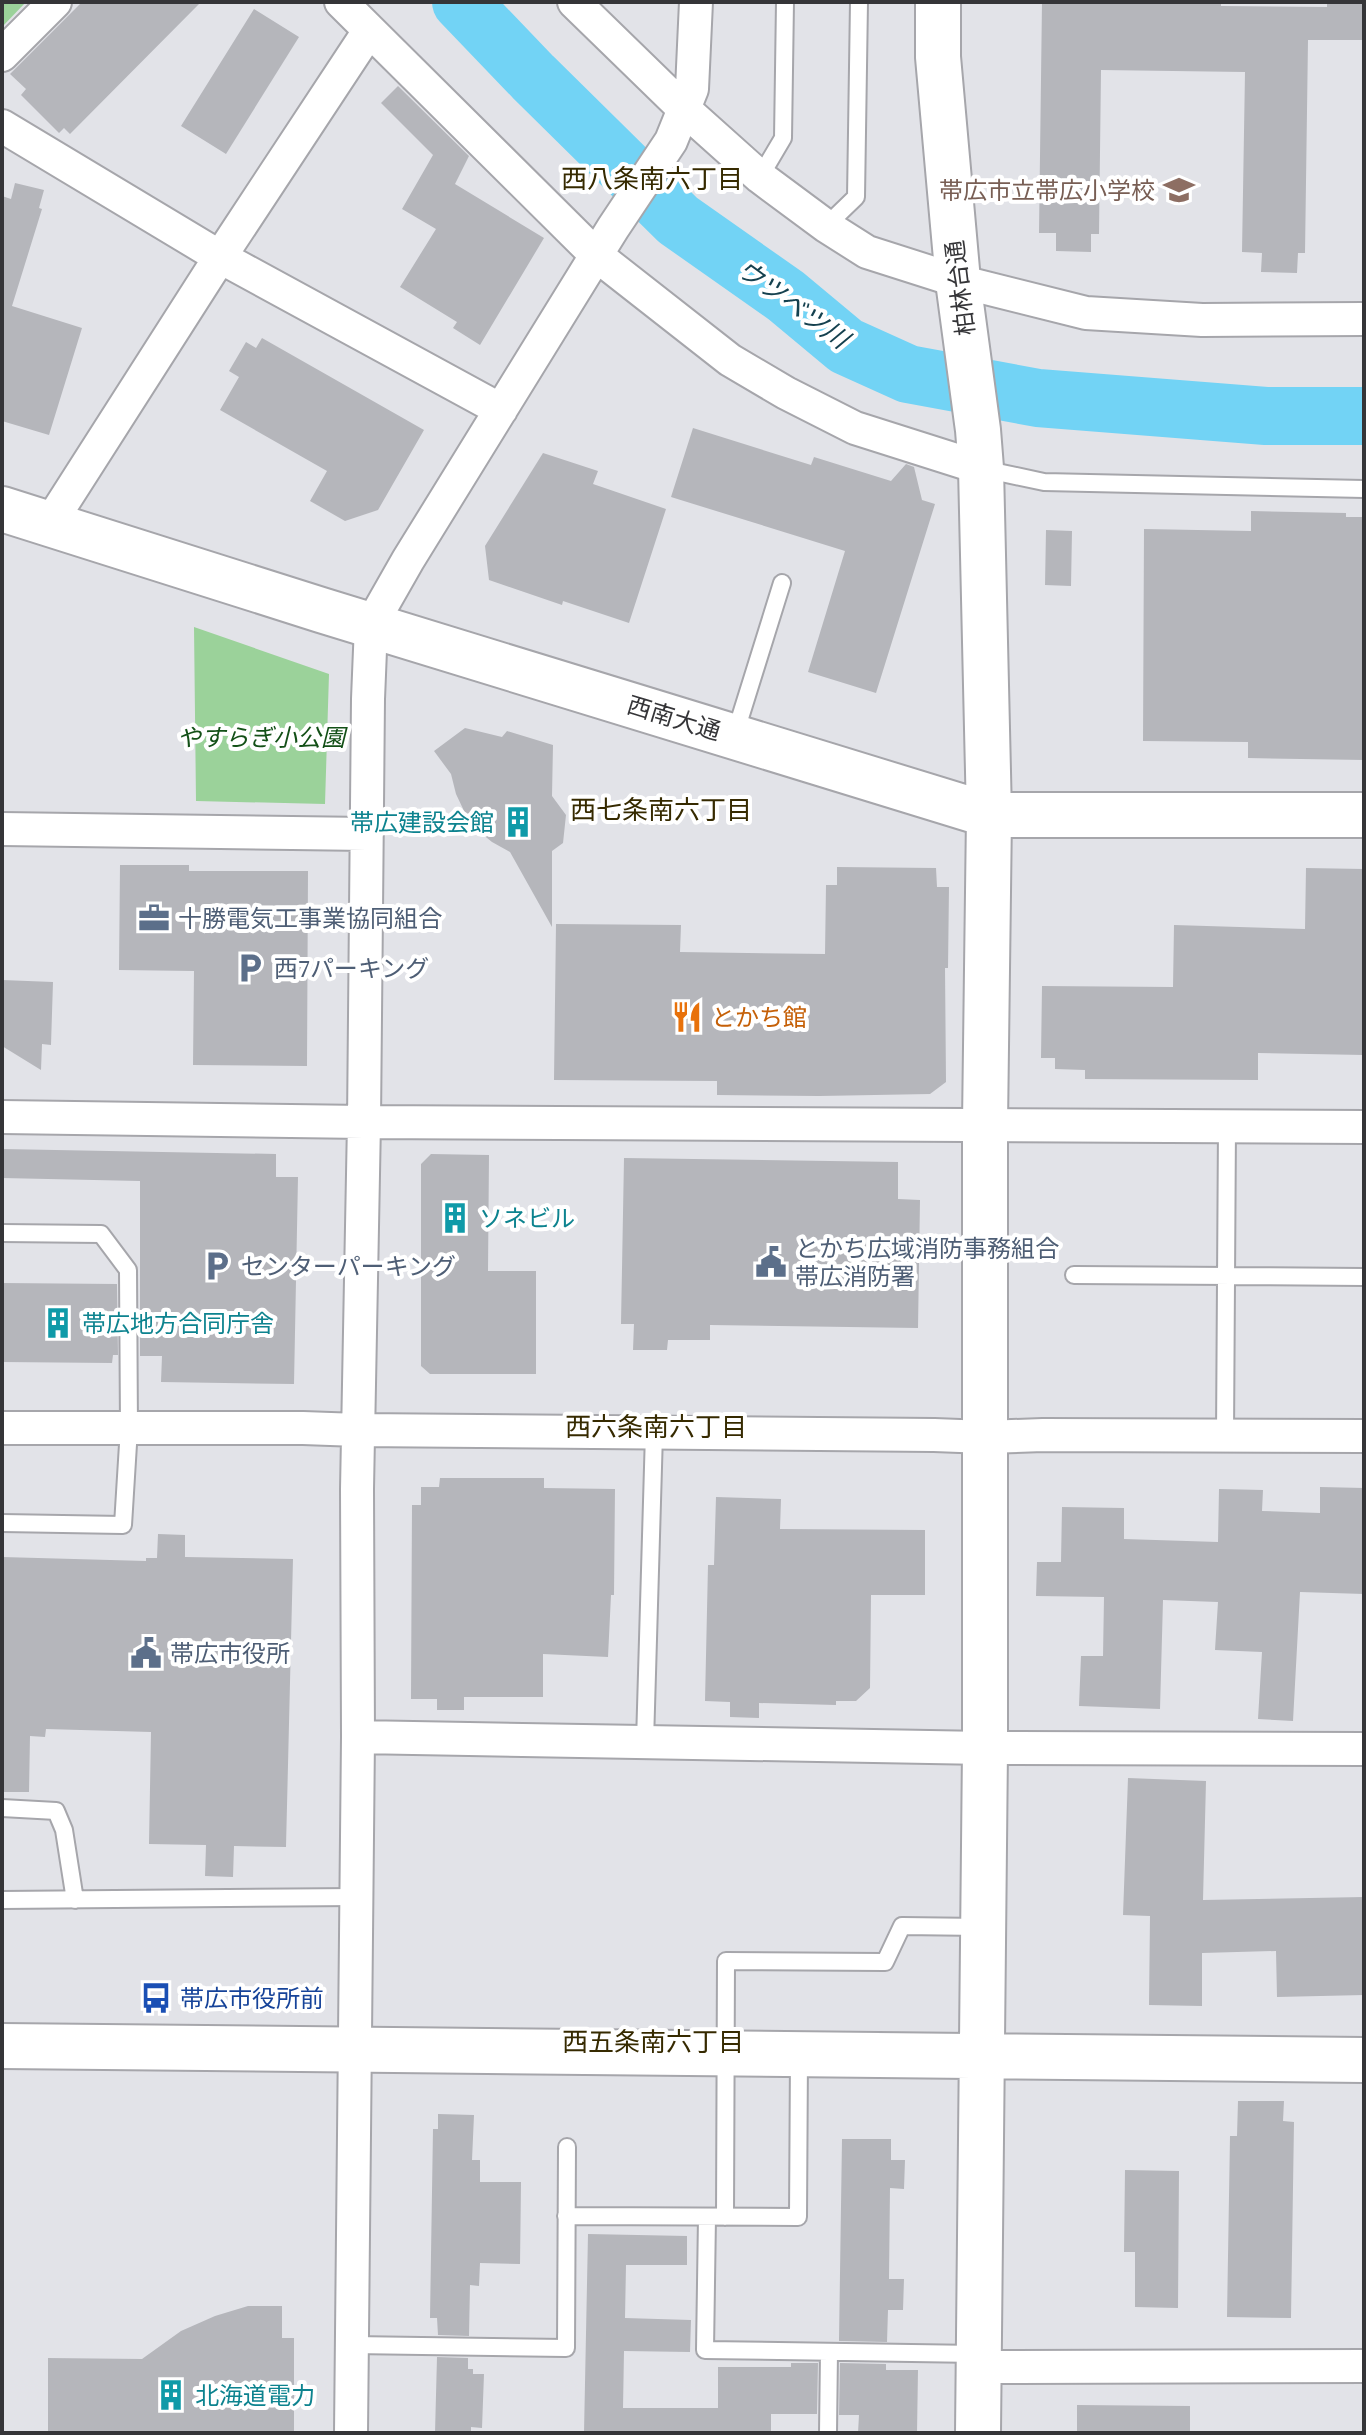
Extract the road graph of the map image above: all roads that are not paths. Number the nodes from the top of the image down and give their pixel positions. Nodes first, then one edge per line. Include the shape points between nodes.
1 (55, 2) edge
2 (341, 2) edge
3 (574, 2) edge
4 (696, 2) edge
5 (785, 2) edge
6 (859, 2) edge
7 (938, 2) edge
8 (369, 31) junction
9 (2, 55) edge
10 (684, 109) junction
11 (2, 126) edge
12 (760, 177) junction
13 (826, 226) junction
14 (604, 242) junction
15 (220, 257) junction
16 (960, 298) junction
17 (1364, 319) edge
18 (501, 410) junction
19 (980, 449) junction
20 (1364, 489) edge
21 (2, 509) edge
22 (50, 523) junction
23 (782, 583) dead end
24 (371, 625) junction
25 (734, 737) junction
26 (989, 815) junction
27 (1364, 815) edge
28 (2, 829) edge
29 (367, 834) junction
30 (2, 1117) edge
31 (364, 1122) junction
32 (985, 1124) junction
33 (1227, 1126) junction
34 (1364, 1127) edge
35 (2, 1233) edge
36 (1074, 1275) dead end
37 (1226, 1276) junction
38 (1364, 1277) edge
39 (2, 1428) edge
40 (129, 1428) junction
41 (358, 1430) junction
42 (654, 1433) junction
43 (1225, 1436) junction
44 (1364, 1436) edge
45 (986, 1437) junction
46 (2, 1523) edge
47 (358, 1737) junction
48 (645, 1742) junction
49 (985, 1748) junction
50 (1364, 1749) edge
51 (2, 1808) edge
52 (357, 1897) junction
53 (2, 1900) edge
54 (75, 1900) junction
55 (983, 1927) junction
56 (2, 2046) edge
57 (355, 2050) junction
58 (726, 2054) junction
59 (799, 2055) junction
60 (980, 2056) junction
61 (1364, 2060) edge
62 (567, 2147) dead end
63 (566, 2216) junction
64 (707, 2217) junction
65 (725, 2217) junction
66 (352, 2345) junction
67 (829, 2352) junction
68 (979, 2361) junction
69 (1364, 2366) edge
70 (351, 2433) edge
71 (828, 2433) edge
72 (978, 2433) edge

1 - 9 street
2 - 8 street
3 - 10 street
4 - 10 street via 692,89
5 - 12 lane via 783,138
6 - 13 lane via 856,197
7 - 16 street, 柏林台通 via 938,57
8 - 14 street
8 - 15 street
10 - 12 street
10 - 14 street via 671,141
11 - 15 street
12 - 13 street
13 - 16 street
14 - 18 street
14 - 19 street via 730,360 786,393 855,428
15 - 18 street
15 - 22 street
16 - 17 street via 1202,320
16 - 19 street, 柏林台通
18 - 24 street
19 - 20 lane via 1044,482
19 - 26 street, 柏林台通
21 - 22 street, 西南大通
22 - 24 street, 西南大通
23 - 25 lane
24 - 25 street, 西南大通
24 - 29 street
25 - 26 street, 西南大通
26 - 27 street, 西南大通
26 - 32 street, 柏林台通
28 - 29 street
29 - 31 street
30 - 31 street
31 - 32 street
31 - 41 street
32 - 33 street
32 - 45 street, 柏林台通
33 - 34 street
33 - 37 lane
35 - 40 lane via 101,1234 128,1270
36 - 37 lane
37 - 38 lane
37 - 43 lane
39 - 40 street
40 - 41 street
40 - 46 lane via 123,1525
41 - 42 street
41 - 47 street
42 - 45 street
42 - 48 lane
43 - 44 street
43 - 45 street
45 - 49 street, 柏林台通
47 - 48 street
47 - 52 street
48 - 49 street
49 - 50 street
49 - 55 street, 柏林台通
51 - 54 lane via 56,1811
52 - 54 lane
52 - 57 street
53 - 54 lane
55 - 58 lane via 902,1926 885,1962 726,1961
55 - 60 street, 柏林台通
56 - 57 street
57 - 58 street
57 - 66 street
58 - 59 street
58 - 65 lane
59 - 60 street
59 - 65 lane via 798,2217
60 - 61 street
60 - 68 street, 柏林台通
62 - 63 lane
63 - 64 lane
63 - 66 lane via 566,2348
64 - 65 lane
64 - 67 lane via 705,2350
66 - 70 street
67 - 68 lane
67 - 71 lane
68 - 69 street
68 - 72 street, 柏林台通

